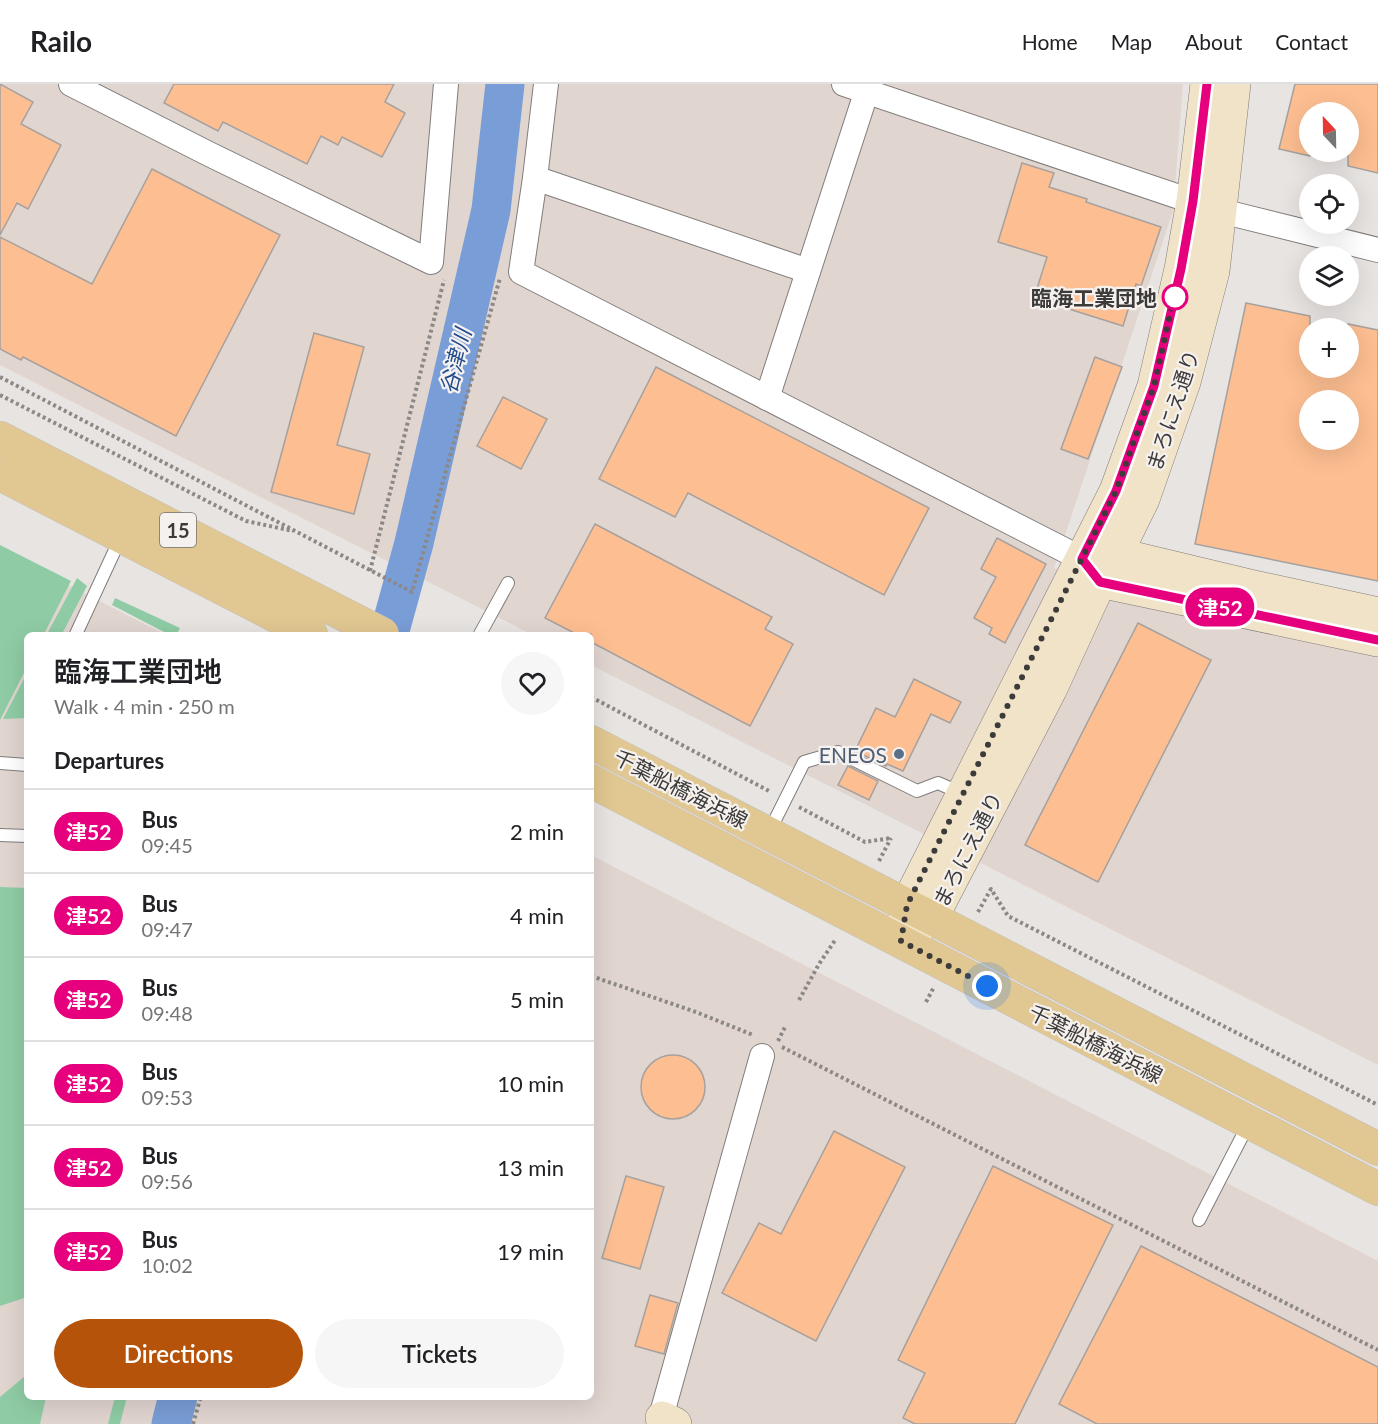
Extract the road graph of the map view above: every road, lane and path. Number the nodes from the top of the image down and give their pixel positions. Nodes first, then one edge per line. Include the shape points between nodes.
1 (71, 84) edge
2 (446, 84) edge
3 (546, 84) edge
4 (1207, 84) edge
5 (1234, 84) edge
6 (860, 86) edge
7 (535, 178) junction
8 (1207, 206) junction
9 (1378, 250) edge
10 (808, 271) junction
11 (501, 273) dead end
12 (445, 275) dead end
13 (0, 377) edge
14 (0, 395) edge
15 (766, 398) junction
16 (0, 438) edge
17 (0, 474) edge
18 (299, 532) junction
19 (121, 536) junction
20 (1099, 565) junction
21 (370, 570) junction
22 (508, 583) dead end
23 (1378, 614) edge
24 (370, 628) edge
25 (77, 632) edge
26 (307, 632) edge
27 (481, 632) edge
28 (1378, 640) edge
29 (594, 699) edge
30 (594, 744) edge
31 (0, 763) edge
32 (24, 765) edge
33 (594, 783) edge
34 (762, 787) dead end
35 (963, 794) junction
36 (807, 811) dead end
37 (0, 834) edge
38 (768, 834) junction
39 (24, 836) edge
40 (891, 838) dead end
41 (919, 911) junction
42 (975, 919) dead end
43 (901, 941) junction
44 (829, 950) dead end
45 (594, 977) edge
46 (938, 982) dead end
47 (799, 1000) dead end
48 (926, 1002) dead end
49 (786, 1025) dead end
50 (759, 1046) joint
51 (1378, 1105) edge
52 (1250, 1122) junction
53 (1378, 1149) edge
54 (1378, 1189) edge
55 (1199, 1220) dead end
56 (1378, 1350) edge
57 (200, 1400) edge
58 (665, 1422) edge
59 (193, 1424) edge

1 - 2 street via 431,262
3 - 7 street
4 - 8 street, まろにえ通り
5 - 8 street, まろにえ通り
6 - 8 street
6 - 10 street
7 - 10 street
7 - 15 street via 521,272
8 - 9 street
8 - 20 street, まろにえ通り via 1181,269 1154,386 1116,491
10 - 15 street
11 - 21 path via 412,592
12 - 21 path
13 - 18 path
14 - 18 path via 246,521
15 - 20 street
16 - 24 main road, 15
17 - 19 main road, 15
18 - 21 path
19 - 25 lane
19 - 26 main road, 15
20 - 23 street via 1254,587
20 - 28 street
20 - 35 street, まろにえ通り
20 - 41 street, まろにえ通り via 1050,690
22 - 27 lane
29 - 34 path
30 - 38 main road, 千葉船橋海浜線
31 - 32 lane
33 - 43 main road, 千葉船橋海浜線
35 - 38 lane via 938,783 917,791 838,752 804,762
35 - 41 street, まろにえ通り
36 - 40 path via 865,842
37 - 39 lane
38 - 41 main road, 千葉船橋海浜線
41 - 43 street, まろにえ通り
41 - 53 main road, 千葉船橋海浜線
42 - 51 path via 991,889 1008,916
43 - 52 main road, 千葉船橋海浜線
44 - 47 path
45 - 50 path via 696,1012
46 - 48 path
49 - 56 path via 777,1045
50 - 58 street
52 - 54 main road, 千葉船橋海浜線
52 - 55 lane
57 - 59 path

